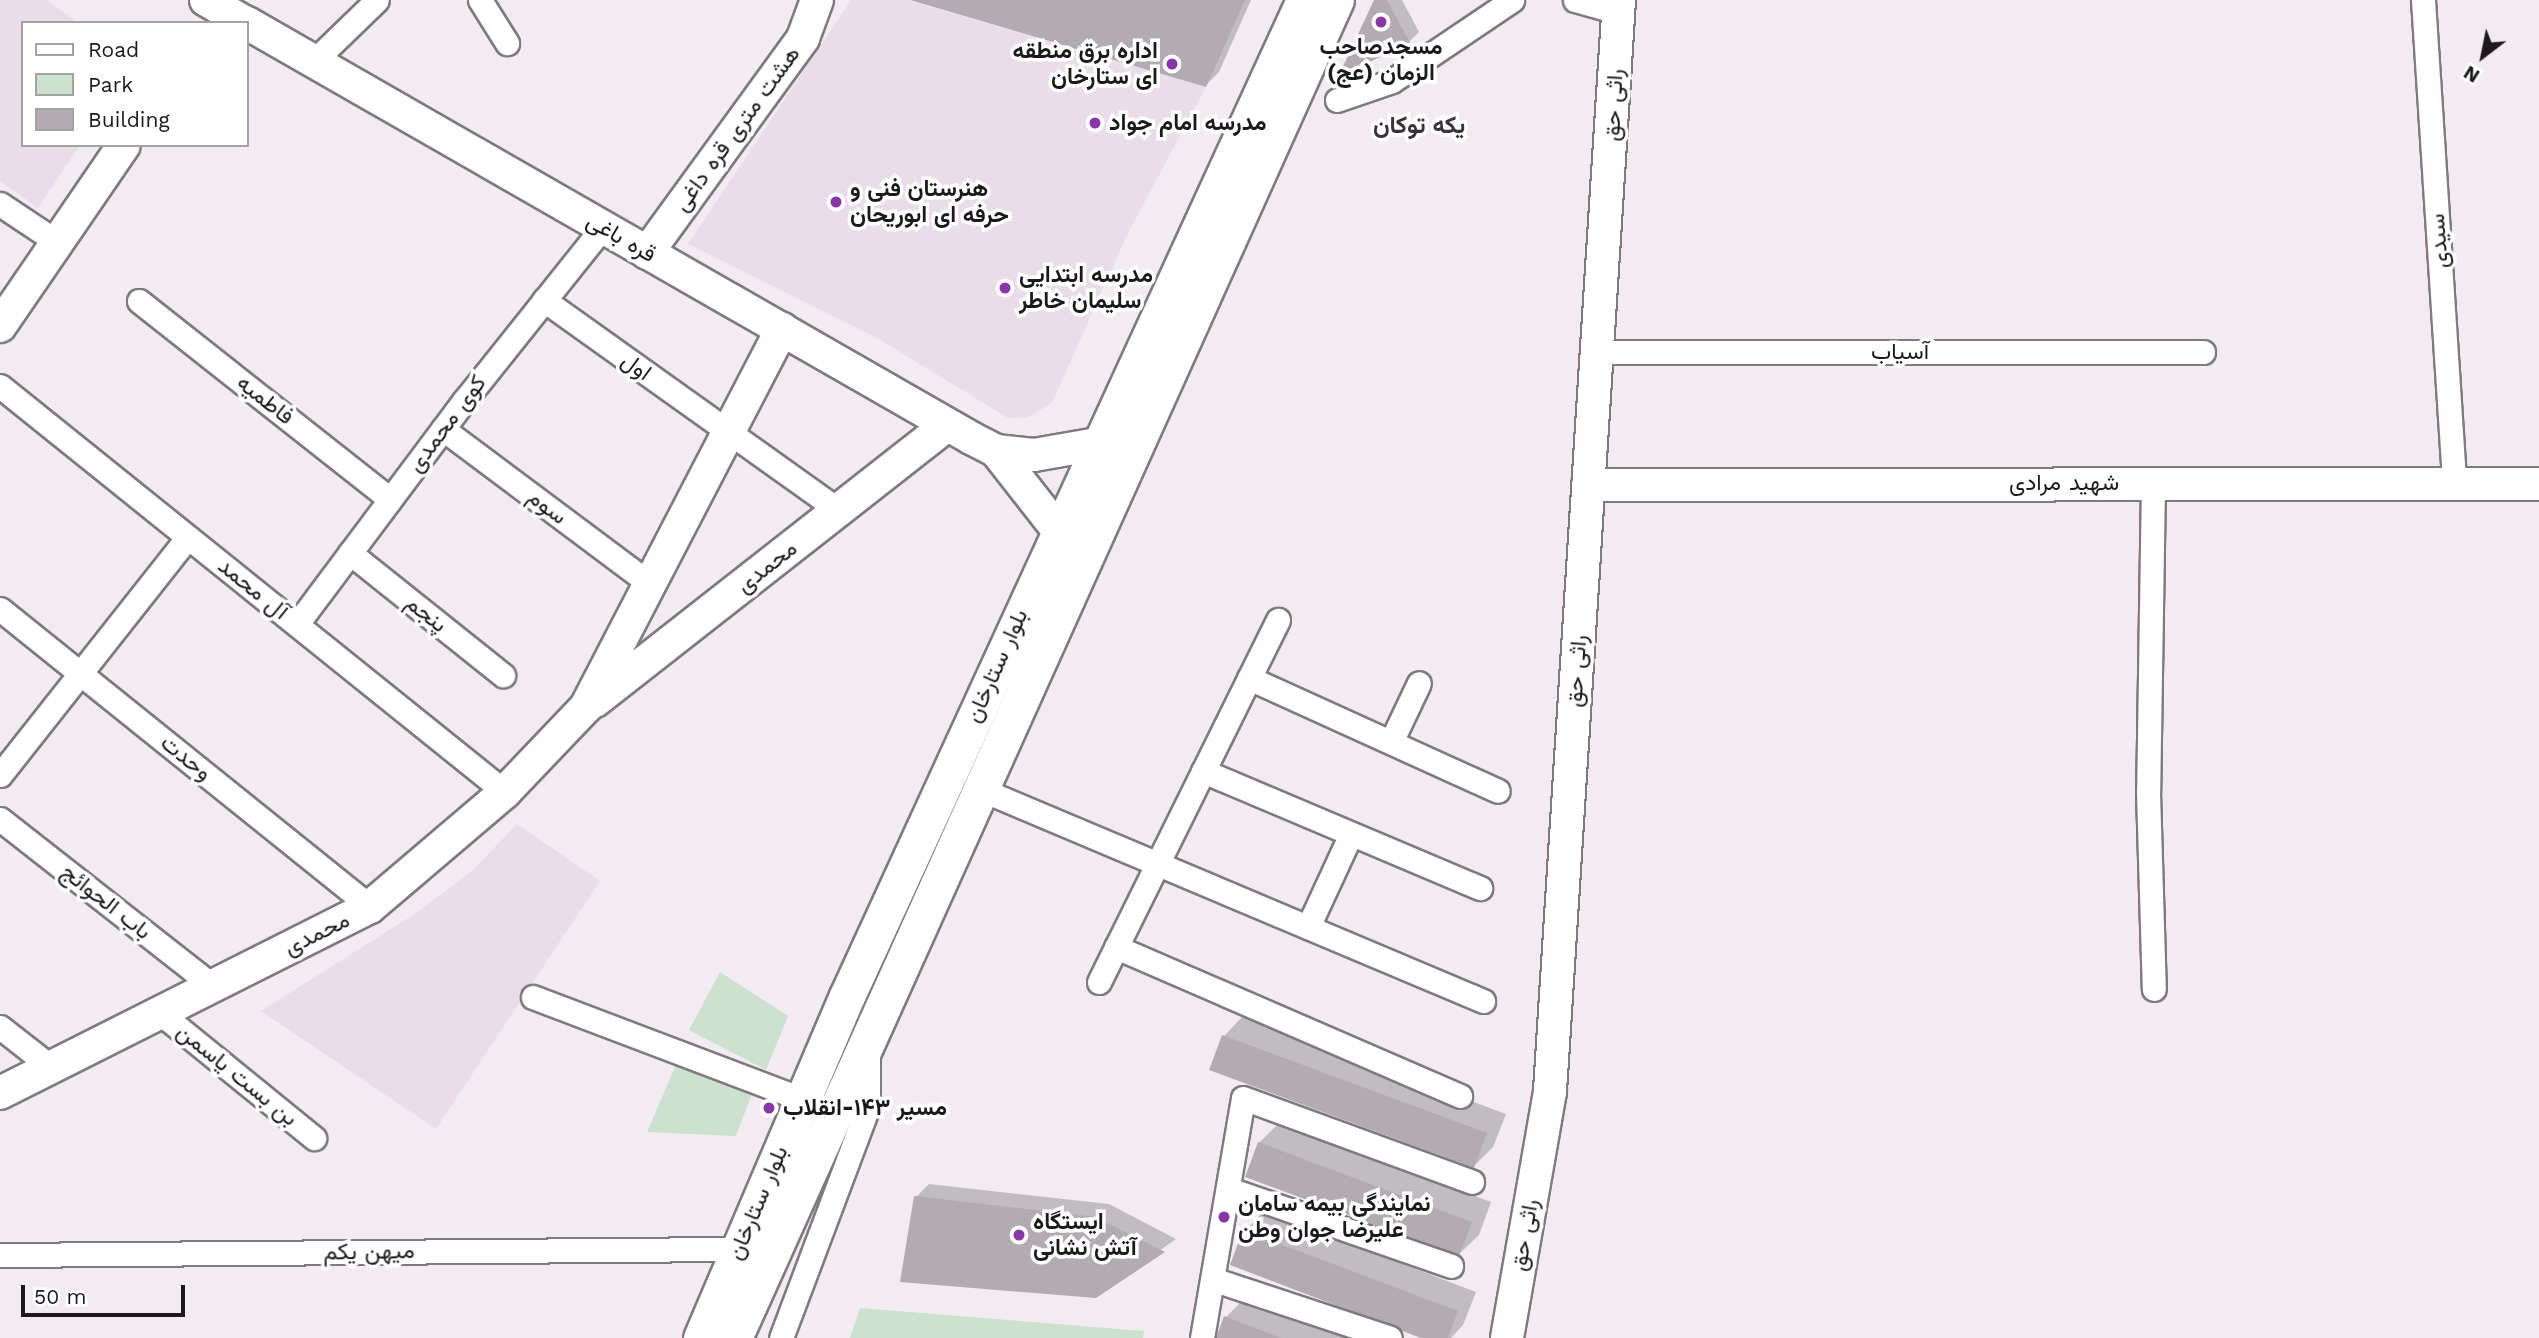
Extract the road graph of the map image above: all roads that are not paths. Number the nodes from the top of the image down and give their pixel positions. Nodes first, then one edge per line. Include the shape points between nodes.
1 (377, 0) edge
2 (480, 0) edge
3 (817, 0) edge
4 (1304, 0) edge
5 (1336, 0) edge
6 (1512, 0) edge
7 (1576, 0) edge
8 (2423, 0) edge
9 (1619, 6) edge
10 (211, 10) edge
11 (241, 21) edge
12 (248, 24) edge
13 (507, 43) dead end
14 (315, 60) junction
15 (1337, 100) dead end
16 (123, 147) edge
17 (0, 204) edge
18 (603, 227) junction
19 (57, 242) junction
20 (648, 253) junction
21 (544, 300) junction
22 (139, 301) dead end
23 (0, 326) edge
24 (782, 329) junction
25 (1597, 352) junction
26 (2203, 352) dead end
27 (0, 386) edge
28 (947, 425) junction
29 (443, 429) junction
30 (728, 433) junction
31 (1097, 444) junction
32 (996, 451) junction
33 (1129, 459) junction
34 (2454, 482) junction
35 (2153, 483) junction
36 (2539, 484) edge
37 (1588, 485) junction
38 (390, 499) junction
39 (838, 510) junction
40 (188, 537) junction
41 (1073, 538) junction
42 (350, 553) junction
43 (650, 584) junction
44 (0, 609) edge
45 (1278, 620) dead end
46 (297, 624) junction
47 (81, 673) junction
48 (503, 675) dead end
49 (1249, 678) junction
50 (1419, 683) dead end
51 (586, 708) junction
52 (1391, 742) junction
53 (1203, 771) junction
54 (0, 775) edge
55 (980, 789) junction
56 (1499, 791) dead end
57 (505, 792) junction
58 (0, 819) edge
59 (1351, 834) junction
60 (1157, 864) junction
61 (1479, 888) dead end
62 (370, 907) junction
63 (1308, 927) junction
64 (1116, 947) junction
65 (1099, 982) dead end
66 (212, 985) junction
67 (2154, 989) dead end
68 (533, 997) dead end
69 (1483, 1001) dead end
70 (159, 1012) junction
71 (0, 1027) edge
72 (868, 1035) junction
73 (51, 1067) junction
74 (0, 1093) edge
75 (1460, 1096) dead end
76 (818, 1105) junction
77 (314, 1138) dead end
78 (1472, 1182) dead end
79 (1229, 1189) junction
80 (738, 1249) junction
81 (0, 1255) edge
82 (1451, 1266) dead end
83 (1215, 1280) junction
84 (701, 1338) edge
85 (734, 1338) edge
86 (781, 1338) edge
87 (1202, 1338) edge
88 (1390, 1338) edge
89 (1507, 1338) edge

1 - 14 street
2 - 13 street
3 - 20 street, هشت متری قره داغی via 803,38
4 - 31 main road, بلوار ستارخان
5 - 33 main road, بلوار ستارخان
6 - 15 street via 1392,81
7 - 9 street
8 - 34 street, سیدی
9 - 25 street, راثی حق
10 - 11 street, قره باغی
12 - 14 street, قره باغی
14 - 18 street, قره باغی
16 - 19 street
17 - 19 street
18 - 20 street, قره باغی
18 - 21 street, کوی محمدی
19 - 23 street
20 - 24 street, قره باغی
21 - 29 street, کوی محمدی
21 - 30 street, اول
22 - 38 street, فاطمیه
24 - 28 street, قره باغی
24 - 30 street, محمدی
25 - 26 street, آسیاب
25 - 37 street, راثی حق
27 - 40 street, آل محمد
28 - 32 street, قره باغی
28 - 39 street, محمدی
29 - 38 street, کوی محمدی
29 - 43 street, سوم
30 - 39 street, اول
30 - 43 street, محمدی
31 - 32 street, قره باغی via 1034,455
31 - 33 street
31 - 41 main road, بلوار ستارخان
32 - 41 street, قره باغی
33 - 41 main road, بلوار ستارخان
34 - 35 street, شهید مرادی
34 - 36 street, شهید مرادی
35 - 37 street, شهید مرادی
35 - 67 street via 2148,792
37 - 89 street, راثی حق via 1550,1091
38 - 42 street, کوی محمدی
39 - 51 street, محمدی
40 - 46 street, آل محمد
40 - 47 street
41 - 55 main road, بلوار ستارخان
41 - 76 main road, بلوار ستارخان
42 - 46 street, کوی محمدی
42 - 48 street, پنجم
43 - 51 street, محمدی
44 - 47 street, وحدت
45 - 49 street
46 - 57 street, آل محمد
47 - 54 street
47 - 62 street, وحدت
49 - 52 street
49 - 53 street
50 - 52 street
51 - 57 street, محمدی
52 - 56 street
53 - 59 street
53 - 60 street
55 - 60 street
55 - 72 main road, بلوار ستارخان
57 - 62 street, محمدی
58 - 66 street, باب الحوائج
59 - 61 street
59 - 63 street
60 - 63 street
60 - 64 street
62 - 66 street, محمدی
63 - 69 street
64 - 65 street
64 - 75 street
66 - 70 street, محمدی
68 - 76 street
70 - 73 street, محمدی
70 - 77 street, بن بست یاسمن
71 - 73 street
72 - 76 main road, بلوار ستارخان
72 - 86 street via 868,1106
73 - 74 street, محمدی
76 - 80 main road, بلوار ستارخان
76 - 85 main road, بلوار ستارخان
78 - 79 street via 1243,1098
79 - 82 street
79 - 83 street
80 - 81 street, میهن یکم
80 - 84 main road, بلوار ستارخان
83 - 87 street
83 - 88 street

